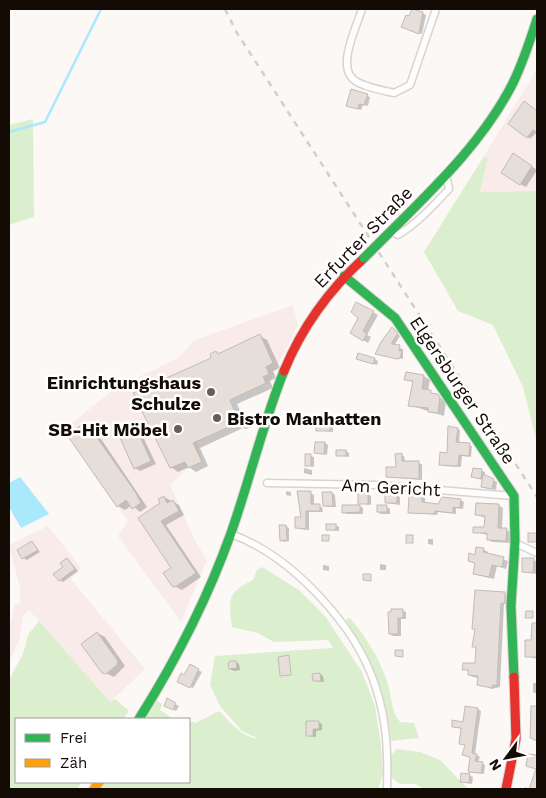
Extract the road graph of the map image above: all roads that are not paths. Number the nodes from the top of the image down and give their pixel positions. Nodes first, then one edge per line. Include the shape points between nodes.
1 (362, 9) edge
2 (436, 9) edge
3 (537, 20) edge
4 (344, 276) junction
5 (267, 483) dead end
6 (514, 496) junction
7 (231, 534) junction
8 (515, 542) junction
9 (537, 553) edge
10 (140, 718) edge
11 (387, 789) edge
12 (506, 789) edge

1 - 2 street via 347,55 347,69 354,80 394,93 410,85
3 - 4 main road, Erfurter Straße, bridge via 529,52 486,128 446,175
4 - 6 main road, Elgersburger Straße via 395,318
4 - 7 main road, Erfurter Straße via 318,308 289,359 273,399
5 - 6 street, Am Gericht via 377,485
6 - 8 main road
7 - 10 main road, Erfurter Straße via 188,634
7 - 11 street via 263,551 300,578 332,611 347,633 376,686 388,748
8 - 9 street
8 - 12 main road via 511,606 516,739

